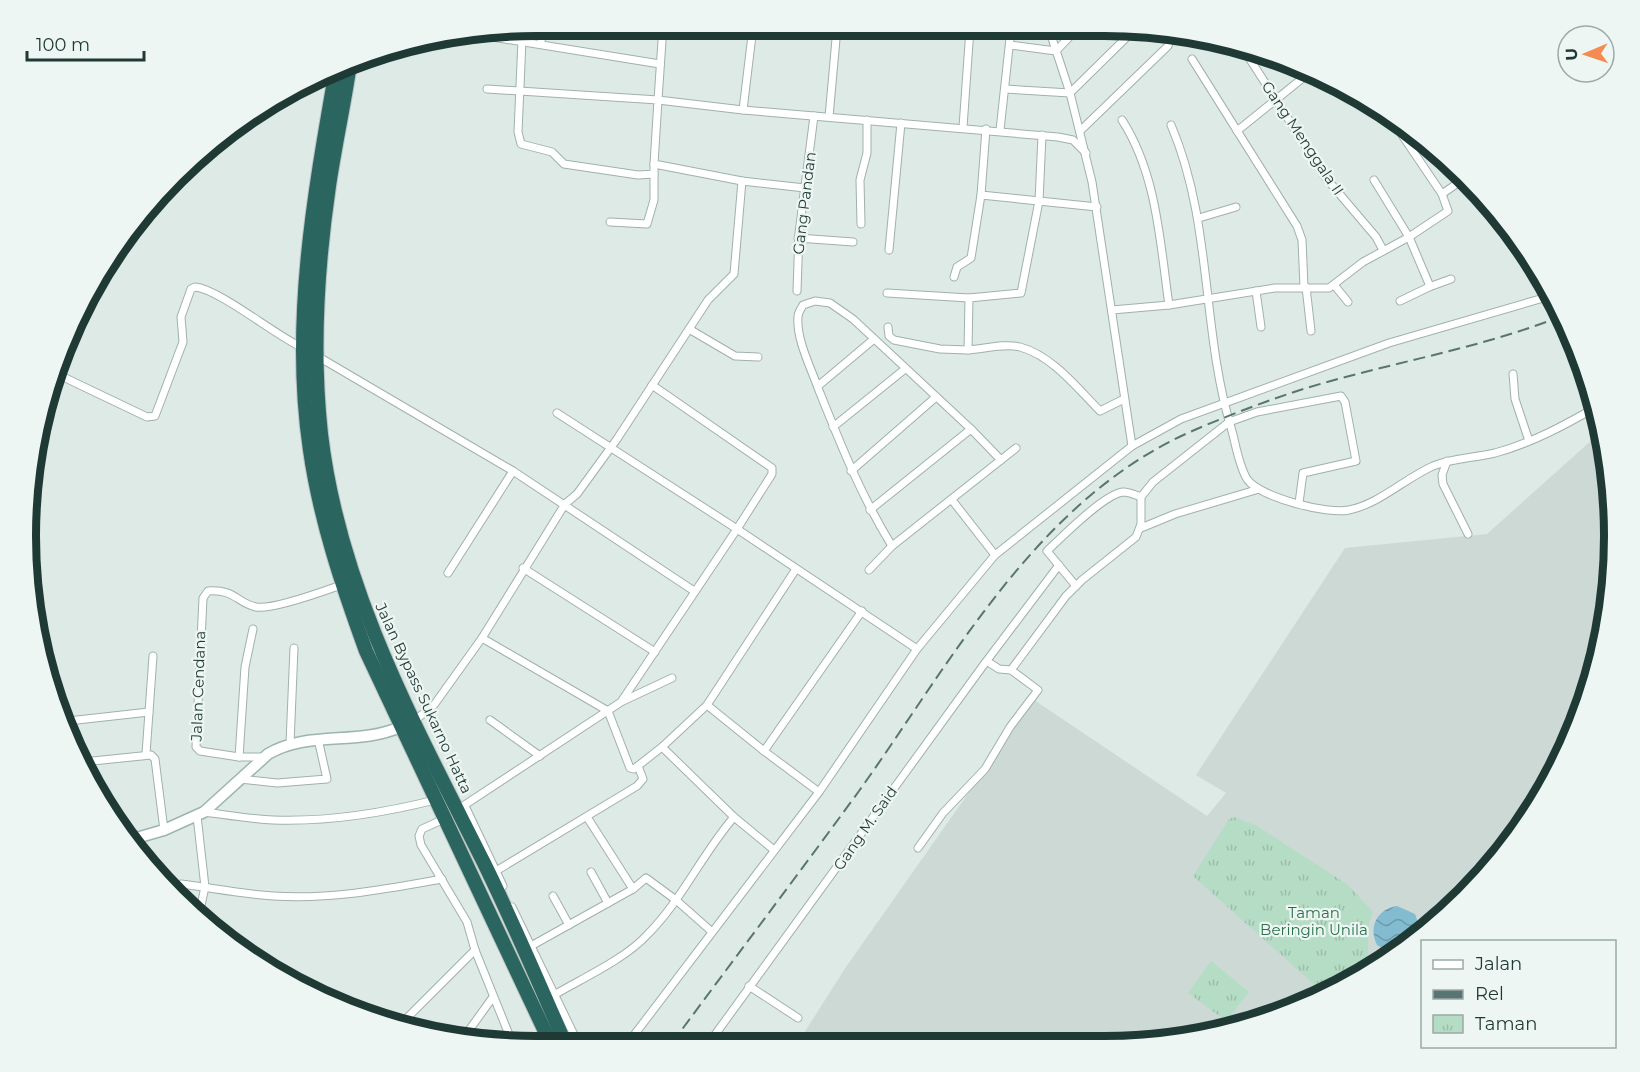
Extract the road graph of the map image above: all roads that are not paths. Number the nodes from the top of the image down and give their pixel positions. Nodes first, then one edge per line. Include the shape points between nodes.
1 (542, 36) edge
2 (662, 36) edge
3 (752, 36) edge
4 (836, 36) edge
5 (969, 36) edge
6 (1011, 36) edge
7 (1051, 36) edge
8 (1070, 36) edge
9 (500, 37) edge
10 (1127, 37) edge
11 (522, 40) junction
12 (1170, 40) edge
13 (542, 43) junction
14 (1010, 45) junction
15 (1056, 51) junction
16 (1250, 58) edge
17 (1192, 59) dead end
18 (660, 64) junction
19 (349, 73) edge
20 (1303, 78) edge
21 (334, 79) edge
22 (487, 89) dead end
23 (1005, 89) junction
24 (520, 92) junction
25 (1070, 93) junction
26 (331, 99) junction
27 (658, 100) junction
28 (1278, 100) junction
29 (345, 101) junction
30 (743, 110) junction
31 (814, 116) junction
32 (829, 117) junction
33 (334, 119) junction
34 (867, 120) junction
35 (1122, 120) dead end
36 (901, 123) junction
37 (1171, 125) dead end
38 (963, 127) junction
39 (986, 129) junction
40 (1000, 130) junction
41 (1080, 130) junction
42 (1237, 131) junction
43 (1402, 134) edge
44 (1042, 135) junction
45 (1086, 153) junction
46 (654, 164) junction
47 (654, 174) junction
48 (1374, 180) dead end
49 (742, 181) junction
50 (1458, 183) edge
51 (805, 188) junction
52 (1442, 194) junction
53 (981, 195) junction
54 (1038, 201) junction
55 (1097, 207) junction
56 (1236, 207) dead end
57 (1199, 218) junction
58 (610, 222) dead end
59 (861, 224) dead end
60 (1409, 237) junction
61 (798, 238) junction
62 (853, 242) dead end
63 (889, 250) dead end
64 (1383, 250) junction
65 (954, 277) dead end
66 (1451, 279) dead end
67 (1335, 286) junction
68 (1305, 287) junction
69 (1429, 287) junction
70 (797, 291) dead end
71 (1256, 291) junction
72 (887, 293) dead end
73 (969, 298) junction
74 (1209, 299) junction
75 (1540, 299) dead end
76 (1400, 301) dead end
77 (1348, 302) dead end
78 (1169, 305) junction
79 (1112, 310) junction
80 (888, 327) dead end
81 (1261, 327) dead end
82 (689, 329) junction
83 (1311, 331) dead end
84 (874, 339) junction
85 (303, 348) junction
86 (968, 350) junction
87 (317, 356) junction
88 (758, 357) dead end
89 (905, 369) junction
90 (1513, 374) dead end
91 (62, 377) edge
92 (652, 385) junction
93 (818, 386) junction
94 (936, 397) junction
95 (1124, 399) junction
96 (1224, 404) junction
97 (557, 412) dead end
98 (1588, 412) edge
99 (1229, 422) junction
100 (833, 427) junction
101 (971, 429) junction
102 (1529, 441) junction
103 (1132, 446) junction
104 (610, 447) junction
105 (1016, 448) dead end
106 (1001, 460) junction
107 (1447, 461) junction
108 (513, 471) junction
109 (851, 471) junction
110 (1259, 489) junction
111 (1141, 497) junction
112 (952, 500) junction
113 (1299, 503) junction
114 (565, 504) junction
115 (870, 510) junction
116 (1141, 528) junction
117 (737, 529) junction
118 (1468, 534) dead end
119 (892, 546) junction
120 (995, 555) junction
121 (343, 565) junction
122 (1059, 565) junction
123 (523, 568) junction
124 (796, 569) junction
125 (868, 570) dead end
126 (448, 573) dead end
127 (341, 585) junction
128 (1076, 586) junction
129 (694, 591) junction
130 (862, 611) junction
131 (253, 629) dead end
132 (482, 638) junction
133 (294, 648) dead end
134 (917, 649) junction
135 (655, 652) junction
136 (153, 656) dead end
137 (985, 663) junction
138 (1011, 670) junction
139 (672, 678) dead end
140 (621, 702) junction
141 (707, 705) junction
142 (608, 711) junction
143 (149, 712) junction
144 (490, 720) dead end
145 (72, 721) edge
146 (414, 721) junction
147 (400, 727) junction
148 (318, 739) junction
149 (290, 743) junction
150 (662, 747) junction
151 (764, 751) junction
152 (146, 754) junction
153 (540, 756) junction
154 (239, 757) junction
155 (265, 757) junction
156 (90, 761) edge
157 (638, 766) junction
158 (240, 779) junction
159 (819, 792) junction
160 (435, 800) junction
161 (461, 808) junction
162 (200, 814) junction
163 (587, 817) junction
164 (734, 817) junction
165 (444, 819) junction
166 (164, 830) junction
167 (137, 837) edge
168 (918, 848) dead end
169 (774, 850) junction
170 (495, 871) junction
171 (591, 872) dead end
172 (442, 879) junction
173 (181, 884) dead end
174 (205, 887) junction
175 (633, 889) junction
176 (553, 896) dead end
177 (676, 900) junction
178 (608, 903) junction
179 (201, 907) edge
180 (569, 925) junction
181 (711, 931) junction
182 (531, 946) junction
183 (475, 950) junction
184 (749, 986) junction
185 (554, 995) junction
186 (493, 997) junction
187 (798, 1018) dead end
188 (407, 1019) edge
189 (468, 1031) edge
190 (509, 1035) edge
191 (547, 1036) edge
192 (562, 1036) edge
193 (574, 1036) edge
194 (633, 1036) edge
195 (714, 1036) edge

1 - 13 street
2 - 18 street
3 - 30 street
4 - 32 street
5 - 38 street
6 - 14 street
7 - 15 street
8 - 15 street
9 - 11 street
10 - 25 street
11 - 13 street
11 - 24 street
12 - 41 street
13 - 18 street
14 - 15 street
14 - 23 street
15 - 25 street
16 - 28 street, Gang Menggala II
17 - 42 street
18 - 27 street
19 - 29 highway, Jalan Bypass Sukarno Hatta
20 - 28 street
21 - 26 highway, Jalan Bypass Sukarno Hatta
22 - 24 street
23 - 25 street
23 - 40 street
24 - 27 street
24 - 47 street via 518,132 523,145 552,152 564,164
25 - 41 street
26 - 29 highway
26 - 33 highway, Jalan Bypass Sukarno Hatta
27 - 30 street
27 - 46 street
28 - 42 street
28 - 64 street, Gang Menggala II via 1326,178
29 - 33 highway, Jalan Bypass Sukarno Hatta
30 - 31 street
31 - 32 street
31 - 51 street, Gang Pandan
32 - 34 street
33 - 85 highway, Jalan Bypass Sukarno Hatta via 308,251
33 - 87 highway, Jalan Bypass Sukarno Hatta via 317,292
34 - 36 street
34 - 59 street via 867,153 860,180
35 - 78 street via 1137,143 1152,193
36 - 38 street
36 - 63 street
37 - 57 street
38 - 39 street
39 - 40 street
39 - 53 street
40 - 44 street
41 - 45 street
42 - 68 street via 1297,226 1302,240
43 - 52 street
44 - 45 street via 1073,140
44 - 54 street
45 - 55 street
46 - 47 street
46 - 49 street
47 - 58 street via 654,200 647,224
48 - 60 street
49 - 51 street
49 - 82 street via 734,274 708,300
50 - 52 street
51 - 61 street, Gang Pandan
52 - 60 street via 1447,212
53 - 54 street
53 - 65 street via 971,258 957,267
54 - 55 street
54 - 73 street via 1021,293
55 - 79 street
56 - 57 street
57 - 74 street
60 - 64 street
60 - 69 street
61 - 62 street
61 - 70 street, Gang Pandan
64 - 67 street
66 - 69 street
67 - 68 street
67 - 77 street
68 - 71 street
68 - 83 street
69 - 76 street
71 - 74 street
71 - 81 street
72 - 73 street
73 - 86 street
74 - 78 street
74 - 96 street
75 - 96 street via 1389,344
78 - 79 street
79 - 95 street
80 - 86 street via 894,340
82 - 88 street via 735,356
82 - 92 street
84 - 89 street
84 - 93 street
84 - 93 street via 830,303 815,301 803,305 798,323
85 - 91 street via 195,287 181,317 183,342 155,416 147,417
85 - 121 highway, Jalan Bypass Sukarno Hatta via 310,451
86 - 95 street via 1020,347 1057,368 1100,411
87 - 108 street
87 - 121 highway, Jalan Bypass Sukarno Hatta via 321,433
89 - 94 street
89 - 100 street
90 - 102 street via 1515,399
92 - 104 street
92 - 117 street via 772,468
93 - 100 street
94 - 101 street
94 - 109 street
95 - 103 street
96 - 99 street
96 - 103 street via 1181,419
97 - 104 street
98 - 102 street
99 - 110 street via 1245,474
99 - 111 street via 1153,482
99 - 113 street via 1276,408 1336,396 1343,398 1356,461 1304,473
100 - 109 street
101 - 106 street
101 - 115 street
102 - 107 street via 1494,453
103 - 120 street
104 - 114 street via 577,494
104 - 117 street
105 - 106 street
106 - 112 street
107 - 113 street via 1364,506 1332,510
107 - 118 street via 1443,484
108 - 114 street
108 - 126 street
109 - 115 street
110 - 113 street
110 - 116 street
111 - 116 street
111 - 122 street via 1119,493 1077,523 1047,551
112 - 119 street
112 - 120 street
114 - 123 street
114 - 129 street
115 - 119 street
116 - 128 street via 1137,537
117 - 124 street
117 - 129 street
119 - 125 street
120 - 134 street
121 - 127 highway, Jalan Bypass Sukarno Hatta
121 - 146 highway, Jalan Bypass Sukarno Hatta
122 - 128 street
122 - 137 street, Gang M. Said
123 - 132 street
123 - 135 street
124 - 130 street
124 - 141 street
127 - 147 highway, Jalan Bypass Sukarno Hatta
127 - 154 street, Jalan Cendana via 255,607 227,592 208,591 203,598 196,747
128 - 138 street
129 - 135 street
130 - 134 street
130 - 151 street
131 - 154 street via 245,667
132 - 142 street
132 - 146 street via 434,705
133 - 149 street
134 - 159 street
135 - 140 street
136 - 143 street
137 - 138 street
137 - 184 street, Gang M. Said
138 - 168 street via 1038,690 985,769 943,813
139 - 140 street
140 - 142 street
141 - 150 street
141 - 151 street
142 - 153 street
142 - 157 street via 630,768
143 - 145 street
143 - 152 street
144 - 153 street
146 - 161 highway, Jalan Bypass Sukarno Hatta
147 - 148 street via 375,736
147 - 160 highway, Jalan Bypass Sukarno Hatta
148 - 149 street
148 - 158 street via 327,779 277,783
149 - 155 street
150 - 157 street
150 - 164 street
151 - 159 street
152 - 156 street
152 - 166 street via 155,759
153 - 161 street
154 - 155 street, Jalan Cendana
155 - 158 street
157 - 163 street via 642,782
158 - 162 street
159 - 169 street
160 - 162 street via 315,819
160 - 165 highway, Jalan Bypass Sukarno Hatta
161 - 170 street
161 - 192 highway, Jalan Bypass Sukarno Hatta
162 - 166 street
162 - 174 street
163 - 170 street
163 - 175 street
164 - 169 street
164 - 177 street
165 - 172 street via 423,829 419,836 423,851
165 - 191 highway, Jalan Bypass Sukarno Hatta
166 - 167 street
169 - 181 street
170 - 182 street
171 - 178 street
172 - 174 street via 322,896 274,896
172 - 183 street via 467,922
173 - 174 street
174 - 179 street
175 - 177 street via 646,878
175 - 178 street
176 - 180 street
177 - 181 street
177 - 185 street via 635,946
178 - 180 street
180 - 182 street
181 - 194 street
182 - 185 street
183 - 186 street
183 - 188 street
184 - 187 street
184 - 195 street, Gang M. Said
185 - 193 street
186 - 189 street
186 - 190 street

